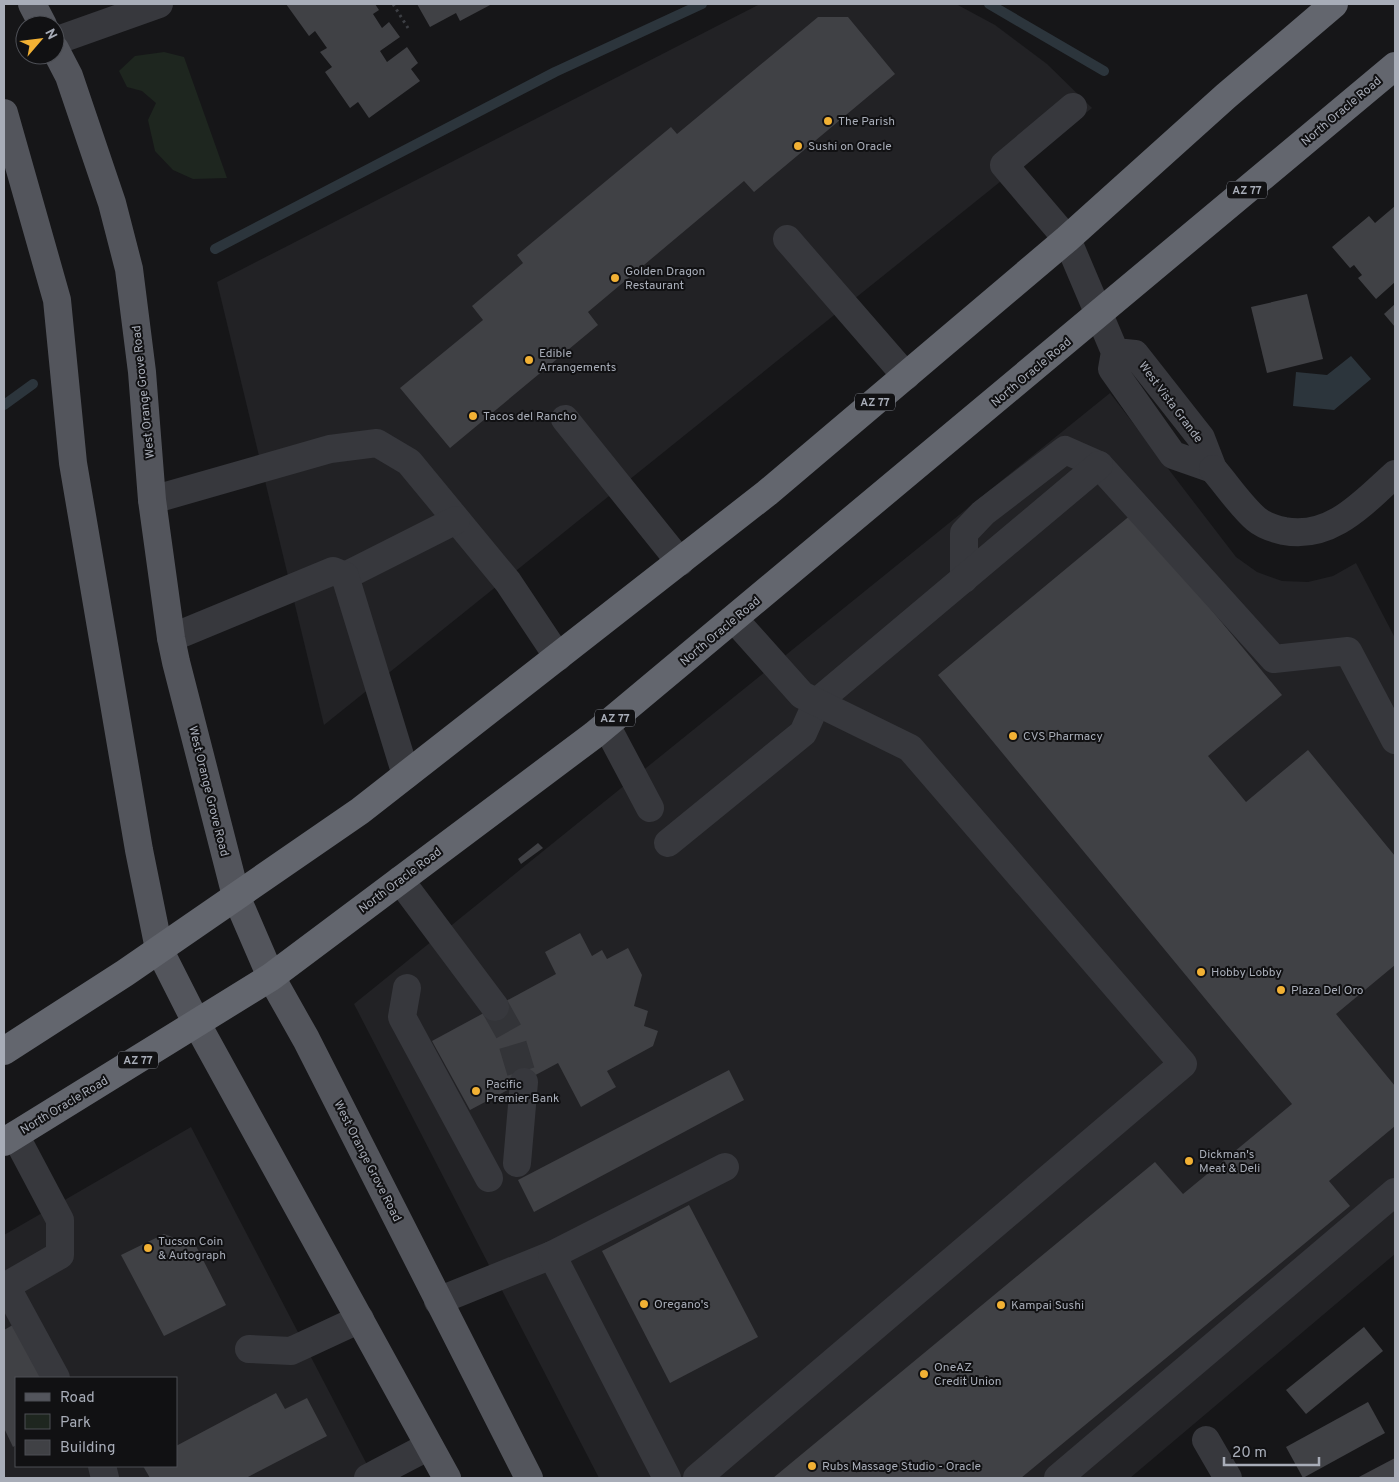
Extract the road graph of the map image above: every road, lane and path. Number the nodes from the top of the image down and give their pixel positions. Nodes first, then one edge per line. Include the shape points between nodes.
1 (159, 4) edge
2 (393, 4) edge
3 (1334, 4) edge
4 (408, 28) dead end
5 (65, 37) edge
6 (63, 65) edge
7 (1395, 66) edge
8 (1074, 107) dead end
9 (4, 113) edge
10 (788, 239) dead end
11 (1067, 239) junction
12 (1098, 315) junction
13 (906, 376) junction
14 (565, 419) dead end
15 (1099, 465) junction
16 (1395, 474) edge
17 (152, 500) junction
18 (456, 520) junction
19 (680, 562) junction
20 (345, 576) junction
21 (964, 579) junction
22 (734, 619) junction
23 (171, 638) junction
24 (558, 657) junction
25 (817, 702) junction
26 (606, 725) junction
27 (1395, 740) edge
28 (406, 775) junction
29 (650, 808) dead end
30 (668, 843) dead end
31 (400, 880) junction
32 (236, 896) junction
33 (159, 949) junction
34 (271, 977) junction
35 (407, 988) dead end
36 (495, 1008) tunnel mouth
37 (197, 1024) junction
38 (4, 1051) edge
39 (524, 1082) tunnel mouth
40 (9, 1139) edge
41 (517, 1163) dead end
42 (725, 1167) dead end
43 (489, 1178) dead end
44 (1395, 1192) edge
45 (552, 1255) junction
46 (438, 1302) junction
47 (360, 1319) junction
48 (249, 1349) dead end
49 (55, 1377) edge
50 (1206, 1440) dead end
51 (430, 1446) junction
52 (368, 1478) edge
53 (447, 1478) edge
54 (530, 1478) edge
55 (668, 1478) edge
56 (697, 1478) edge
57 (1058, 1478) edge
58 (1228, 1478) edge

1 - 5 street
2 - 4 path
3 - 11 highway, AZ 77
6 - 17 main road, West Orange Grove Road via 112,203 129,269 142,372
7 - 12 highway, North Oracle Road / AZ 77
8 - 11 street, West Vista Grande via 1004,165
9 - 33 main road via 57,300 73,462
10 - 13 street
11 - 12 street, West Vista Grande
11 - 13 highway, AZ 77
12 - 16 street, West Vista Grande via 1115,352 1112,369 1173,455 1213,469 1257,520 1275,529 1306,534 1351,513
12 - 22 highway, North Oracle Road / AZ 77
13 - 19 highway, AZ 77 via 768,493
14 - 19 street
15 - 21 street
15 - 21 street via 1065,450 983,513 964,533
15 - 27 street via 1274,660 1348,651
17 - 18 street via 330,449 377,443 409,462
17 - 23 main road, West Orange Grove Road
18 - 20 street
18 - 24 street via 508,582
19 - 24 highway, AZ 77
20 - 23 street via 334,571
20 - 28 street
21 - 25 street
22 - 25 street via 802,695
22 - 26 highway, North Oracle Road / AZ 77
23 - 32 main road, West Orange Grove Road
24 - 28 highway, AZ 77
25 - 30 street via 803,733
25 - 56 street via 910,748 1183,1064
26 - 29 street
26 - 31 highway, North Oracle Road / AZ 77
28 - 32 highway, AZ 77 via 360,811
31 - 34 highway, North Oracle Road / AZ 77
31 - 36 street
32 - 33 highway, AZ 77
32 - 34 main road, West Orange Grove Road
33 - 37 main road
33 - 38 highway, AZ 77
34 - 37 highway, North Oracle Road / AZ 77
34 - 46 main road, West Orange Grove Road via 306,1039
35 - 43 street via 402,1017
37 - 40 highway, North Oracle Road / AZ 77
37 - 47 main road
39 - 41 street
40 - 49 street via 60,1220 60,1255 6,1286
42 - 45 street
44 - 57 street
45 - 46 street
45 - 55 street
46 - 54 main road, West Orange Grove Road
47 - 48 street via 291,1351
47 - 51 main road
50 - 58 street
51 - 52 street
51 - 53 main road

